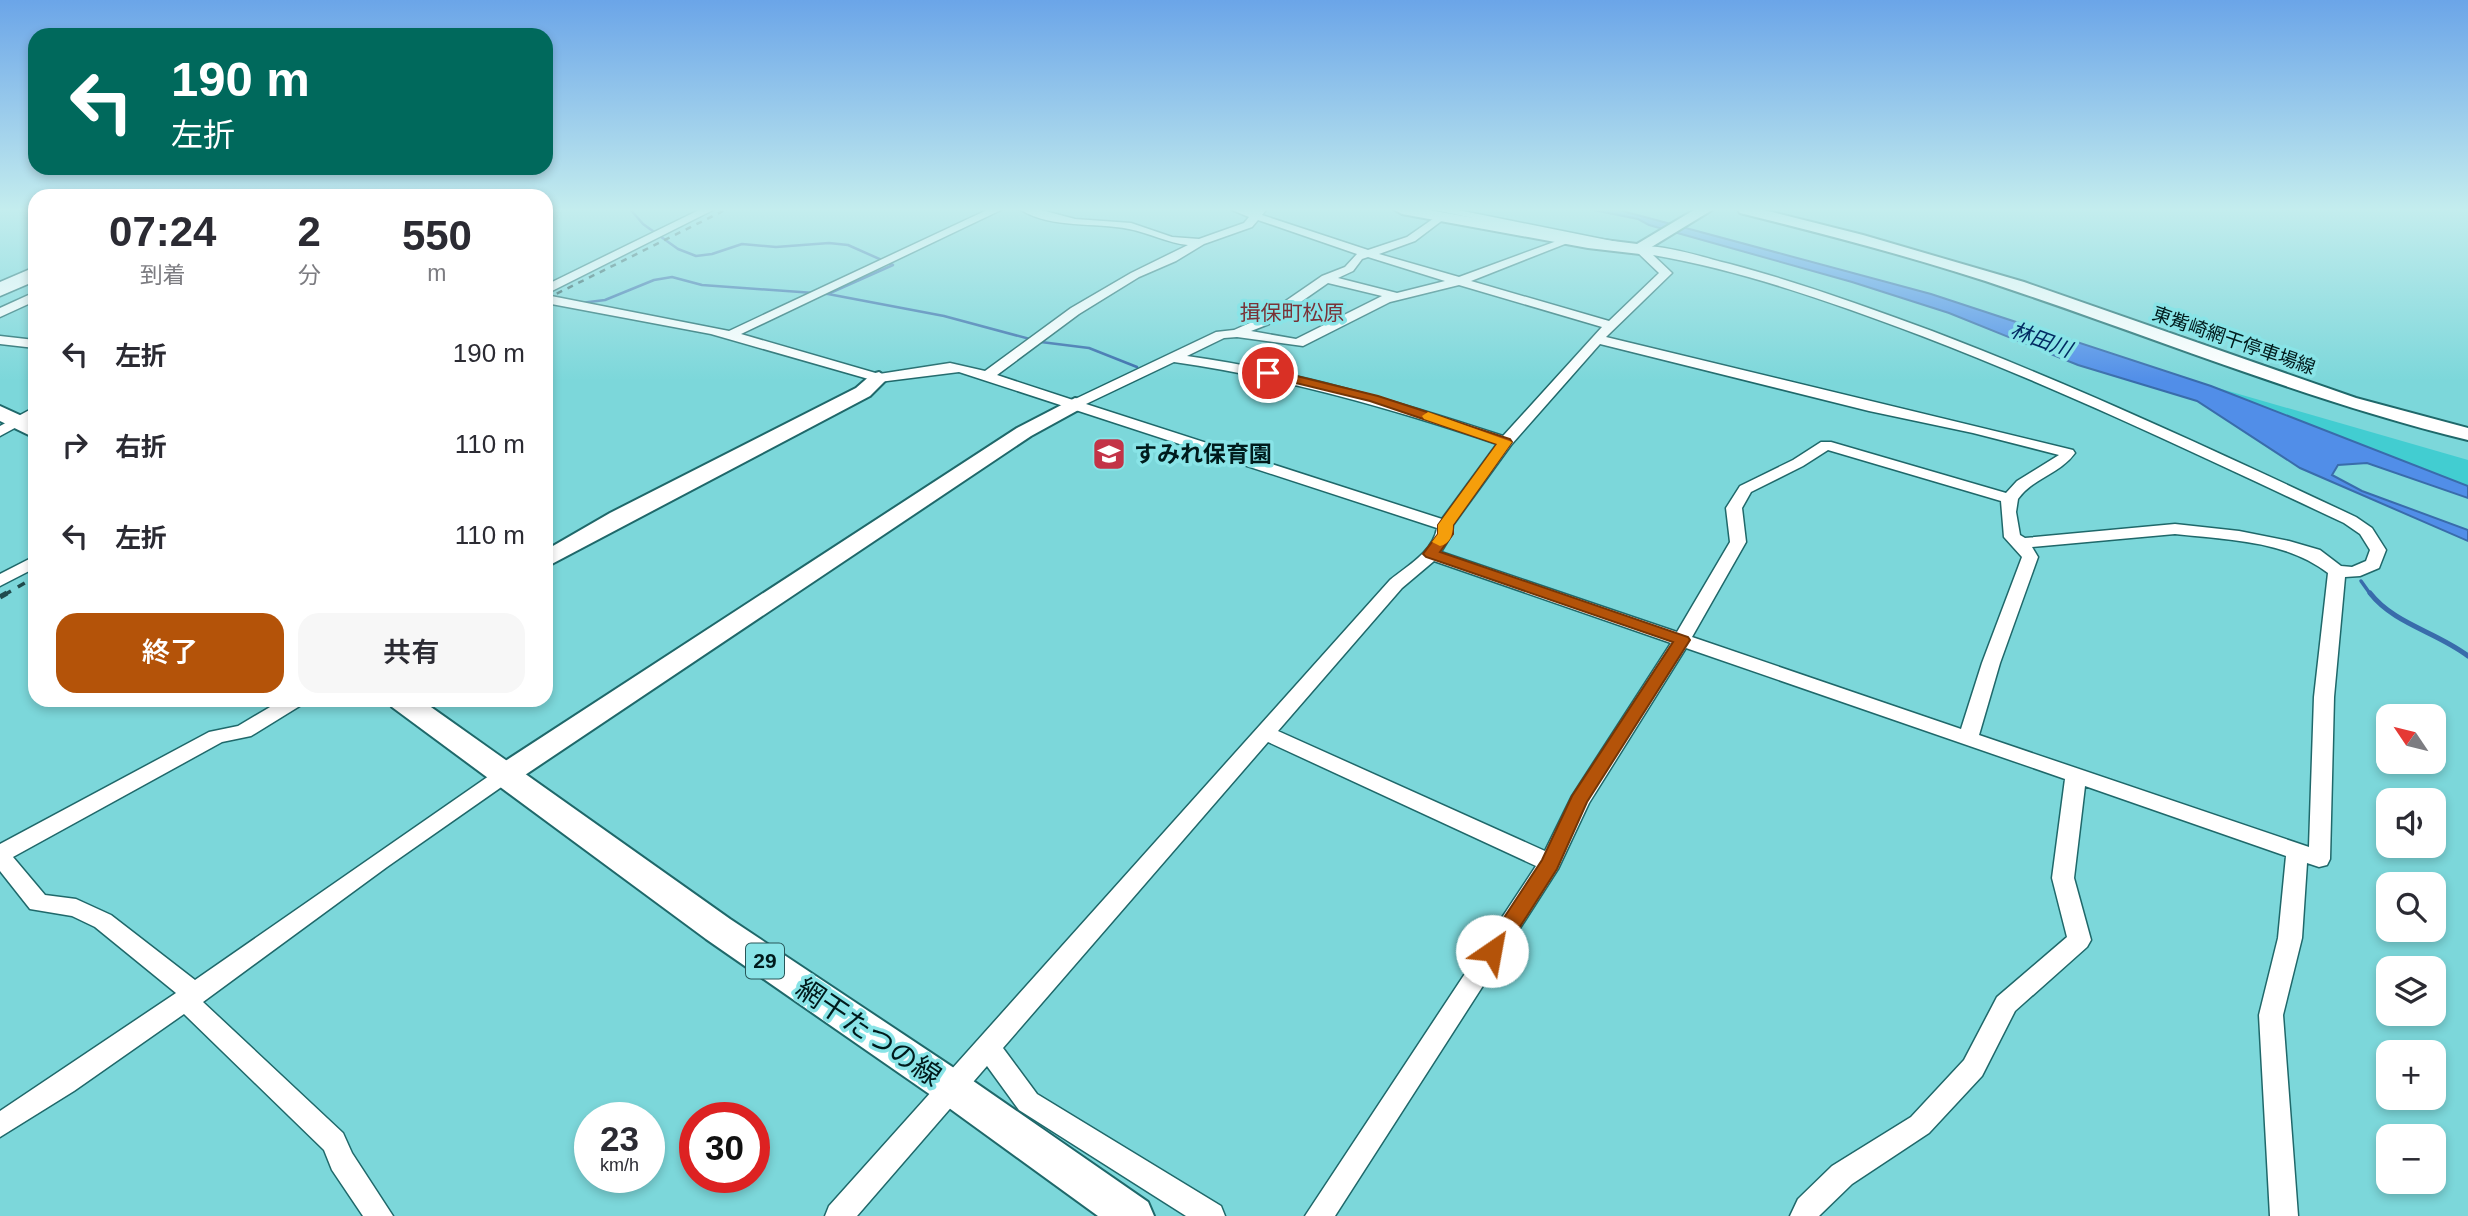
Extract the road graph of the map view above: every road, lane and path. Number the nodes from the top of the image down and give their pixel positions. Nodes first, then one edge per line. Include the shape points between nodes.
1 (592, 267) edge
2 (875, 267) edge
3 (1154, 267) edge
4 (1351, 267) edge
5 (1413, 267) edge
6 (1498, 267) edge
7 (1658, 267) edge
8 (1723, 267) edge
9 (1953, 267) edge
10 (28, 268) edge
11 (1326, 279) junction
12 (28, 281) edge
13 (1460, 281) junction
14 (0, 282) edge
15 (28, 285) edge
16 (553, 286) edge
17 (28, 290) edge
18 (1395, 296) junction
19 (11, 300) edge
20 (553, 300) edge
21 (1612, 326) junction
22 (1237, 333) junction
23 (730, 335) junction
24 (1597, 339) junction
25 (0, 340) edge
26 (28, 343) edge
27 (1172, 358) junction
28 (989, 375) junction
29 (879, 377) junction
30 (1075, 404) junction
31 (2468, 434) edge
32 (1506, 442) junction
33 (2010, 499) junction
34 (1445, 525) junction
35 (2022, 544) junction
36 (1431, 554) junction
37 (553, 556) edge
38 (28, 565) edge
39 (2337, 571) junction
40 (0, 581) edge
41 (1682, 640) junction
42 (284, 707) edge
43 (412, 707) edge
44 (1265, 733) junction
45 (1968, 738) junction
46 (506, 774) junction
47 (2076, 775) junction
48 (2297, 851) junction
49 (0, 855) edge
50 (1550, 863) junction
51 (195, 994) junction
52 (989, 1048) junction
53 (952, 1088) junction
54 (0, 1125) edge
55 (1131, 1215) edge
56 (379, 1216) edge
57 (839, 1216) edge
58 (1211, 1216) edge
59 (1319, 1216) edge
60 (1804, 1216) edge
61 (2284, 1216) edge

1 - 16 street
2 - 23 street
3 - 28 street via 1075,311
4 - 11 street
5 - 13 street
6 - 13 street
7 - 21 street via 1666,273
8 - 39 street via 1857,308 2024,372 2350,520 2366,531 2378,550 2373,564 2354,572
9 - 31 main road, 東觜崎網干停車場線 via 2349,402
10 - 14 highway
11 - 18 street
11 - 22 street via 1265,321
12 - 19 highway
13 - 18 street
13 - 21 street
15 - 19 main road
17 - 19 highway
18 - 22 street via 1298,343
20 - 23 street
21 - 24 street
22 - 27 street via 1221,335
23 - 29 street
24 - 32 street
24 - 33 street via 2068,453
25 - 26 street
27 - 30 street
27 - 32 street via 1248,368 1374,398
28 - 29 street via 950,367
28 - 30 street
29 - 37 main road via 863,392
30 - 34 street
30 - 46 main road via 1024,432
32 - 34 street
33 - 35 street via 2012,537
33 - 41 street via 1825,445 1745,489 1734,508 1738,542
34 - 36 street via 1446,534
35 - 39 street via 2175,529 2283,544 2314,554
35 - 45 street via 2030,557
36 - 41 street
36 - 44 street via 1396,584
38 - 40 street
39 - 48 street via 2324,697 2319,859
41 - 45 street
41 - 50 street via 1578,801
42 - 49 street via 244,731 216,737
43 - 46 main road, 網干たつの線 / 29
44 - 50 street
44 - 52 street
45 - 47 street
46 - 51 street via 408,838
46 - 53 main road, 網干たつの線 / 29 via 718,929
47 - 48 street
47 - 60 street via 2063,878 2079,940 2006,1004 1973,1068 1920,1125 1842,1175
48 - 61 street via 2290,937 2271,1015
49 - 51 street via 38,903 76,908 103,921
50 - 59 street
51 - 54 street
51 - 56 street via 190,1004 334,1142
52 - 53 street
52 - 58 street via 1028,1102
53 - 55 main road, 網干たつの線 / 29
53 - 57 street

